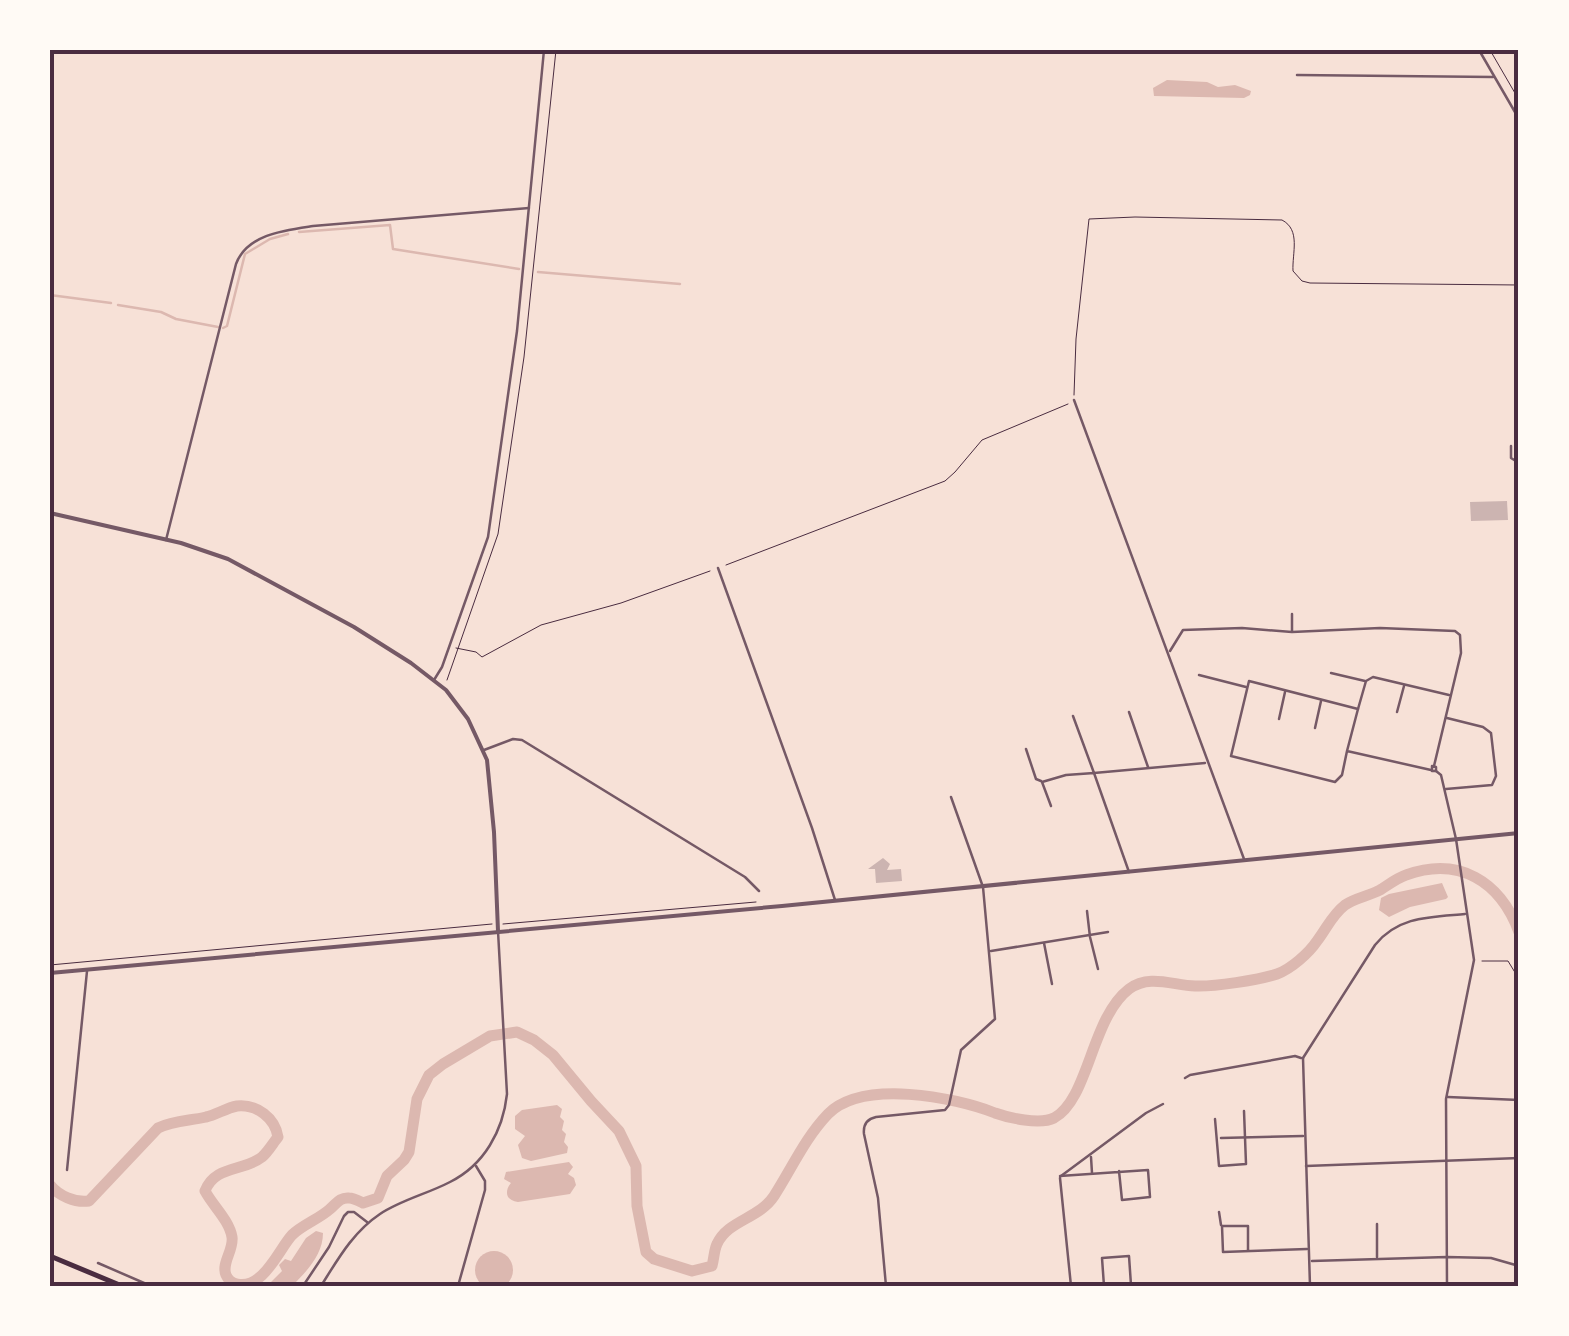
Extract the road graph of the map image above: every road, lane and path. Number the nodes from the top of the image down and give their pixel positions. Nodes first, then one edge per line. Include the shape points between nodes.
1 (544, 50) edge
2 (556, 50) edge
3 (1479, 50) edge
4 (1490, 50) edge
5 (1297, 75) dead end
6 (1493, 77) junction
7 (1519, 100) edge
8 (1519, 119) edge
9 (542, 204) dead end
10 (530, 208) junction
11 (1519, 284) edge
12 (1074, 400) junction
13 (1512, 446) dead end
14 (1519, 463) edge
15 (50, 513) edge
16 (166, 540) junction
17 (718, 568) junction
18 (1292, 614) dead end
19 (1182, 622) dead end
20 (1183, 630) junction
21 (1292, 632) junction
22 (448, 646) junction
23 (1167, 652) junction
24 (1331, 673) dead end
25 (1199, 675) dead end
26 (434, 680) junction
27 (1366, 682) junction
28 (1404, 684) junction
29 (1248, 687) junction
30 (1286, 690) junction
31 (1451, 696) junction
32 (1321, 700) junction
33 (1358, 710) junction
34 (1128, 712) dead end
35 (1397, 712) dead end
36 (1073, 716) dead end
37 (1446, 718) junction
38 (1279, 720) dead end
39 (1315, 728) dead end
40 (1026, 749) dead end
41 (482, 750) junction
42 (1347, 751) junction
43 (1207, 763) junction
44 (1148, 768) junction
45 (1434, 769) junction
46 (1094, 773) junction
47 (1042, 782) junction
48 (1444, 790) junction
49 (951, 797) dead end
50 (1050, 806) dead end
51 (1519, 833) edge
52 (1456, 839) junction
53 (1244, 861) junction
54 (1129, 872) junction
55 (982, 887) junction
56 (759, 891) dead end
57 (835, 900) junction
58 (755, 902) dead end
59 (1087, 911) dead end
60 (1466, 914) junction
61 (498, 928) junction
62 (1108, 932) dead end
63 (1090, 937) junction
64 (1044, 942) junction
65 (989, 951) junction
66 (1474, 960) junction
67 (50, 965) edge
68 (88, 969) junction
69 (1098, 969) dead end
70 (50, 972) edge
71 (1519, 979) edge
72 (1052, 984) dead end
73 (1303, 1058) junction
74 (1185, 1078) dead end
75 (1446, 1097) junction
76 (1519, 1100) edge
77 (1164, 1104) dead end
78 (1244, 1110) dead end
79 (1215, 1120) dead end
80 (1305, 1136) junction
81 (1218, 1138) junction
82 (1246, 1138) junction
83 (1090, 1155) junction
84 (1519, 1158) edge
85 (1446, 1161) junction
86 (474, 1164) junction
87 (1306, 1166) junction
88 (66, 1170) dead end
89 (1119, 1172) junction
90 (1092, 1173) junction
91 (1060, 1176) junction
92 (1218, 1212) dead end
93 (1518, 1218) edge
94 (368, 1223) junction
95 (1377, 1224) dead end
96 (1222, 1226) junction
97 (1248, 1250) junction
98 (1308, 1250) junction
99 (50, 1256) edge
100 (1446, 1257) junction
101 (1377, 1258) junction
102 (1309, 1261) junction
103 (98, 1264) dead end
104 (1518, 1266) edge
105 (122, 1286) edge
106 (152, 1286) edge
107 (304, 1286) edge
108 (321, 1286) edge
109 (458, 1286) edge
110 (886, 1286) edge
111 (1071, 1286) edge
112 (1104, 1286) edge
113 (1121, 1286) edge
114 (1310, 1286) edge
115 (1447, 1286) edge

1 - 10 street
2 - 9 path
3 - 6 street
4 - 7 path
5 - 6 street
6 - 8 street
10 - 16 street via 297,228 242,252
10 - 22 street via 488,537
11 - 12 path via 1302,282 1293,271 1294,233 1282,220 1090,219
12 - 17 path via 982,440 945,480
12 - 23 street
13 - 14 street via 1511,458
15 - 16 street
16 - 26 street via 250,570
17 - 22 path via 541,624 482,657
17 - 57 street
18 - 21 street
19 - 20 street
20 - 21 street
20 - 23 street
21 - 31 street via 1455,630 1461,653
22 - 26 street
23 - 43 street
24 - 27 street
25 - 29 street
26 - 41 street via 460,707
27 - 28 street via 1373,677
27 - 33 street
28 - 31 street
28 - 35 street
29 - 30 street via 1249,682
29 - 42 street via 1231,756 1335,782
30 - 32 street
30 - 38 street
31 - 37 street
32 - 33 street
32 - 39 street
33 - 42 street
34 - 44 street
36 - 46 street
37 - 45 street
37 - 48 street via 1492,733 1496,776 1492,785
40 - 47 street
41 - 56 street via 522,740
41 - 61 street via 490,776
42 - 45 street
43 - 44 street
43 - 53 street
44 - 46 street
45 - 48 street
46 - 47 street
46 - 54 street
47 - 50 street
48 - 52 street
49 - 55 street
51 - 52 street
52 - 53 street
52 - 60 street
53 - 54 street
54 - 55 street
55 - 57 street
55 - 65 street
57 - 61 street
58 - 61 path
59 - 63 street
60 - 66 street
60 - 73 street via 1403,921 1383,936
61 - 67 path
61 - 68 street
61 - 86 street via 506,1094 493,1141
62 - 63 street
63 - 64 street
63 - 69 street
64 - 65 street
64 - 72 street
65 - 110 street via 995,1018 961,1050 949,1105 872,1118 864,1127
66 - 71 path via 1508,961
66 - 75 street
68 - 70 street
68 - 88 street
73 - 74 street
73 - 80 street
75 - 76 street
75 - 85 street
77 - 83 street
78 - 82 street
79 - 81 street
80 - 82 street
80 - 87 street
81 - 82 street
81 - 82 street via 1219,1166 1246,1164
83 - 90 street
83 - 91 street
84 - 85 street
85 - 87 street
85 - 100 street
86 - 94 street
86 - 109 street via 485,1190
87 - 98 street
89 - 89 street via 1148,1170 1150,1198 1122,1200
89 - 90 street
90 - 91 street
91 - 111 street
92 - 96 street
93 - 104 street
94 - 107 street via 348,1212
94 - 108 street
95 - 101 street
96 - 97 street via 1248,1226
96 - 97 street via 1223,1252
97 - 98 street
98 - 102 street
99 - 105 main road
100 - 101 street
100 - 104 street
100 - 115 street
101 - 102 street
102 - 114 street
103 - 106 street
112 - 113 street via 1102,1258 1129,1256 1132,1285

